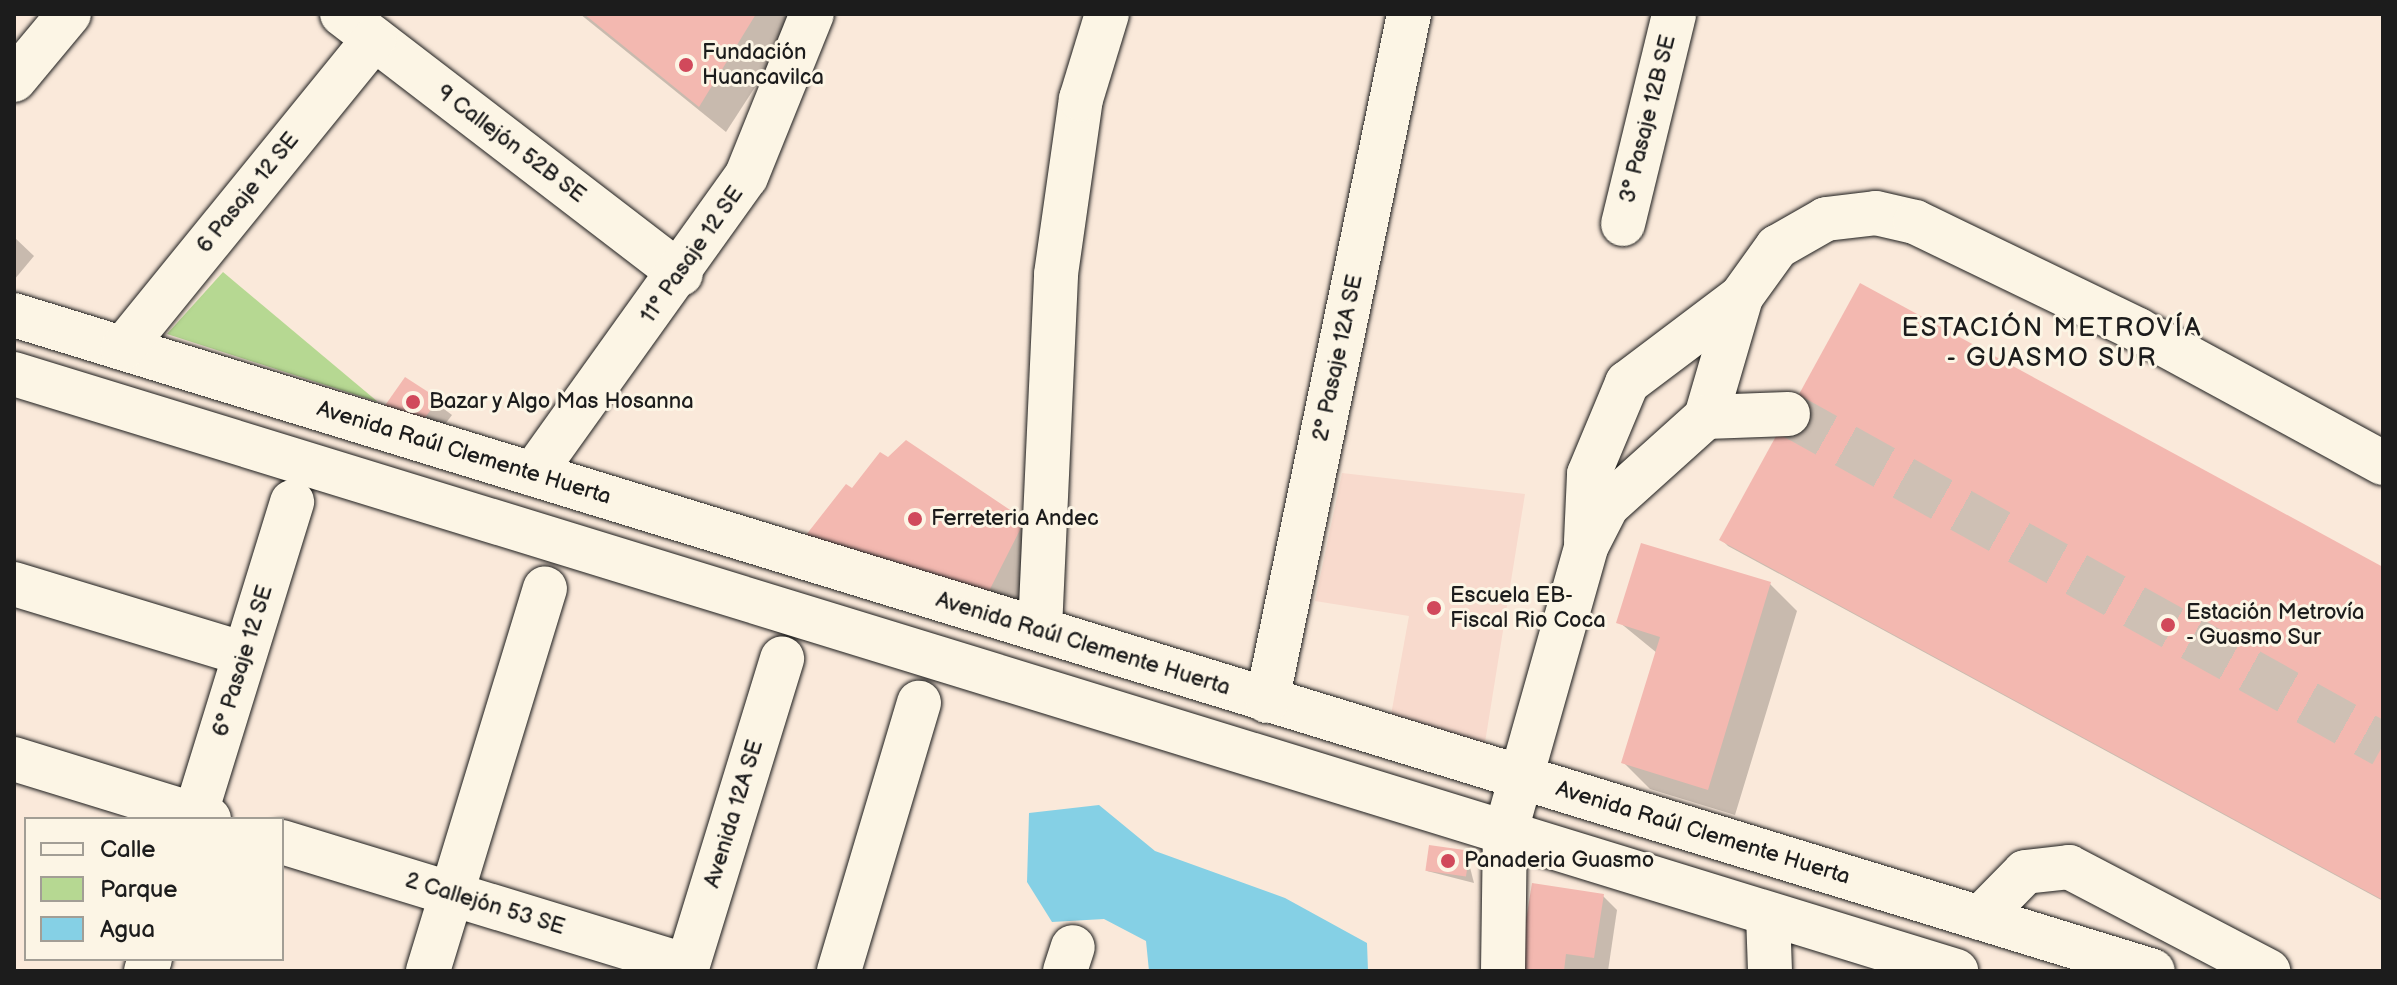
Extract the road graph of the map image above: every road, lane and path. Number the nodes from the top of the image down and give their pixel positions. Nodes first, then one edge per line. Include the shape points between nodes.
1 (69, 14) edge
2 (812, 14) edge
3 (1107, 14) edge
4 (1409, 14) edge
5 (1674, 14) edge
6 (358, 26) edge
7 (14, 80) edge
8 (1623, 224) dead end
9 (681, 274) junction
10 (1741, 297) junction
11 (14, 315) edge
12 (14, 345) edge
13 (123, 348) junction
14 (14, 374) edge
15 (1788, 414) tunnel mouth
16 (1706, 417) junction
17 (2383, 463) edge
18 (533, 474) junction
19 (292, 502) dead end
20 (1586, 547) junction
21 (14, 584) edge
22 (545, 588) dead end
23 (1040, 629) junction
24 (245, 654) junction
25 (782, 658) dead end
26 (1267, 701) junction
27 (919, 703) dead end
28 (14, 759) edge
29 (1511, 807) junction
30 (196, 817) edge
31 (199, 817) edge
32 (284, 843) edge
33 (452, 894) junction
34 (1768, 914) junction
35 (1980, 918) junction
36 (686, 969) edge
37 (428, 971) edge
38 (839, 971) edge
39 (1503, 971) edge
40 (1770, 971) edge
41 (1956, 971) edge
42 (2153, 971) edge
43 (2268, 971) edge

1 - 7 street
2 - 9 street, 11° Pasaje 12 SE via 746,177
3 - 23 street via 1081,99 1056,274
4 - 26 street, 2° Pasaje 12A SE
5 - 8 street, 3° Pasaje 12B SE
6 - 9 street, 9 Callejón 52B SE
6 - 13 street, 6 Pasaje 12 SE
9 - 18 street, 11° Pasaje 12 SE
10 - 16 street
10 - 17 street via 1777,247 1826,219 1876,213 1915,222 2138,330
10 - 20 street via 1627,383 1589,474
11 - 13 street, Avenida Raúl Clemente Huerta
12 - 29 street
13 - 18 street, Avenida Raúl Clemente Huerta
14 - 29 street
15 - 16 street
16 - 20 street via 1607,506
18 - 23 street, Avenida Raúl Clemente Huerta
19 - 24 street, 6° Pasaje 12 SE
20 - 29 street
21 - 24 street
22 - 33 street
23 - 26 street, Avenida Raúl Clemente Huerta
24 - 31 street, 6° Pasaje 12 SE
25 - 36 street, Avenida 12A SE
26 - 29 street, Avenida Raúl Clemente Huerta
27 - 38 street
28 - 30 street
29 - 34 street, Avenida Raúl Clemente Huerta
29 - 35 street, Avenida Raúl Clemente Huerta
29 - 39 street
32 - 33 street, 2 Callejón 53 SE
33 - 36 street, 2 Callejón 53 SE
33 - 37 street
34 - 40 street
34 - 41 street, Avenida Raúl Clemente Huerta
35 - 42 street, Avenida Raúl Clemente Huerta
35 - 43 street via 2025,872 2069,867

